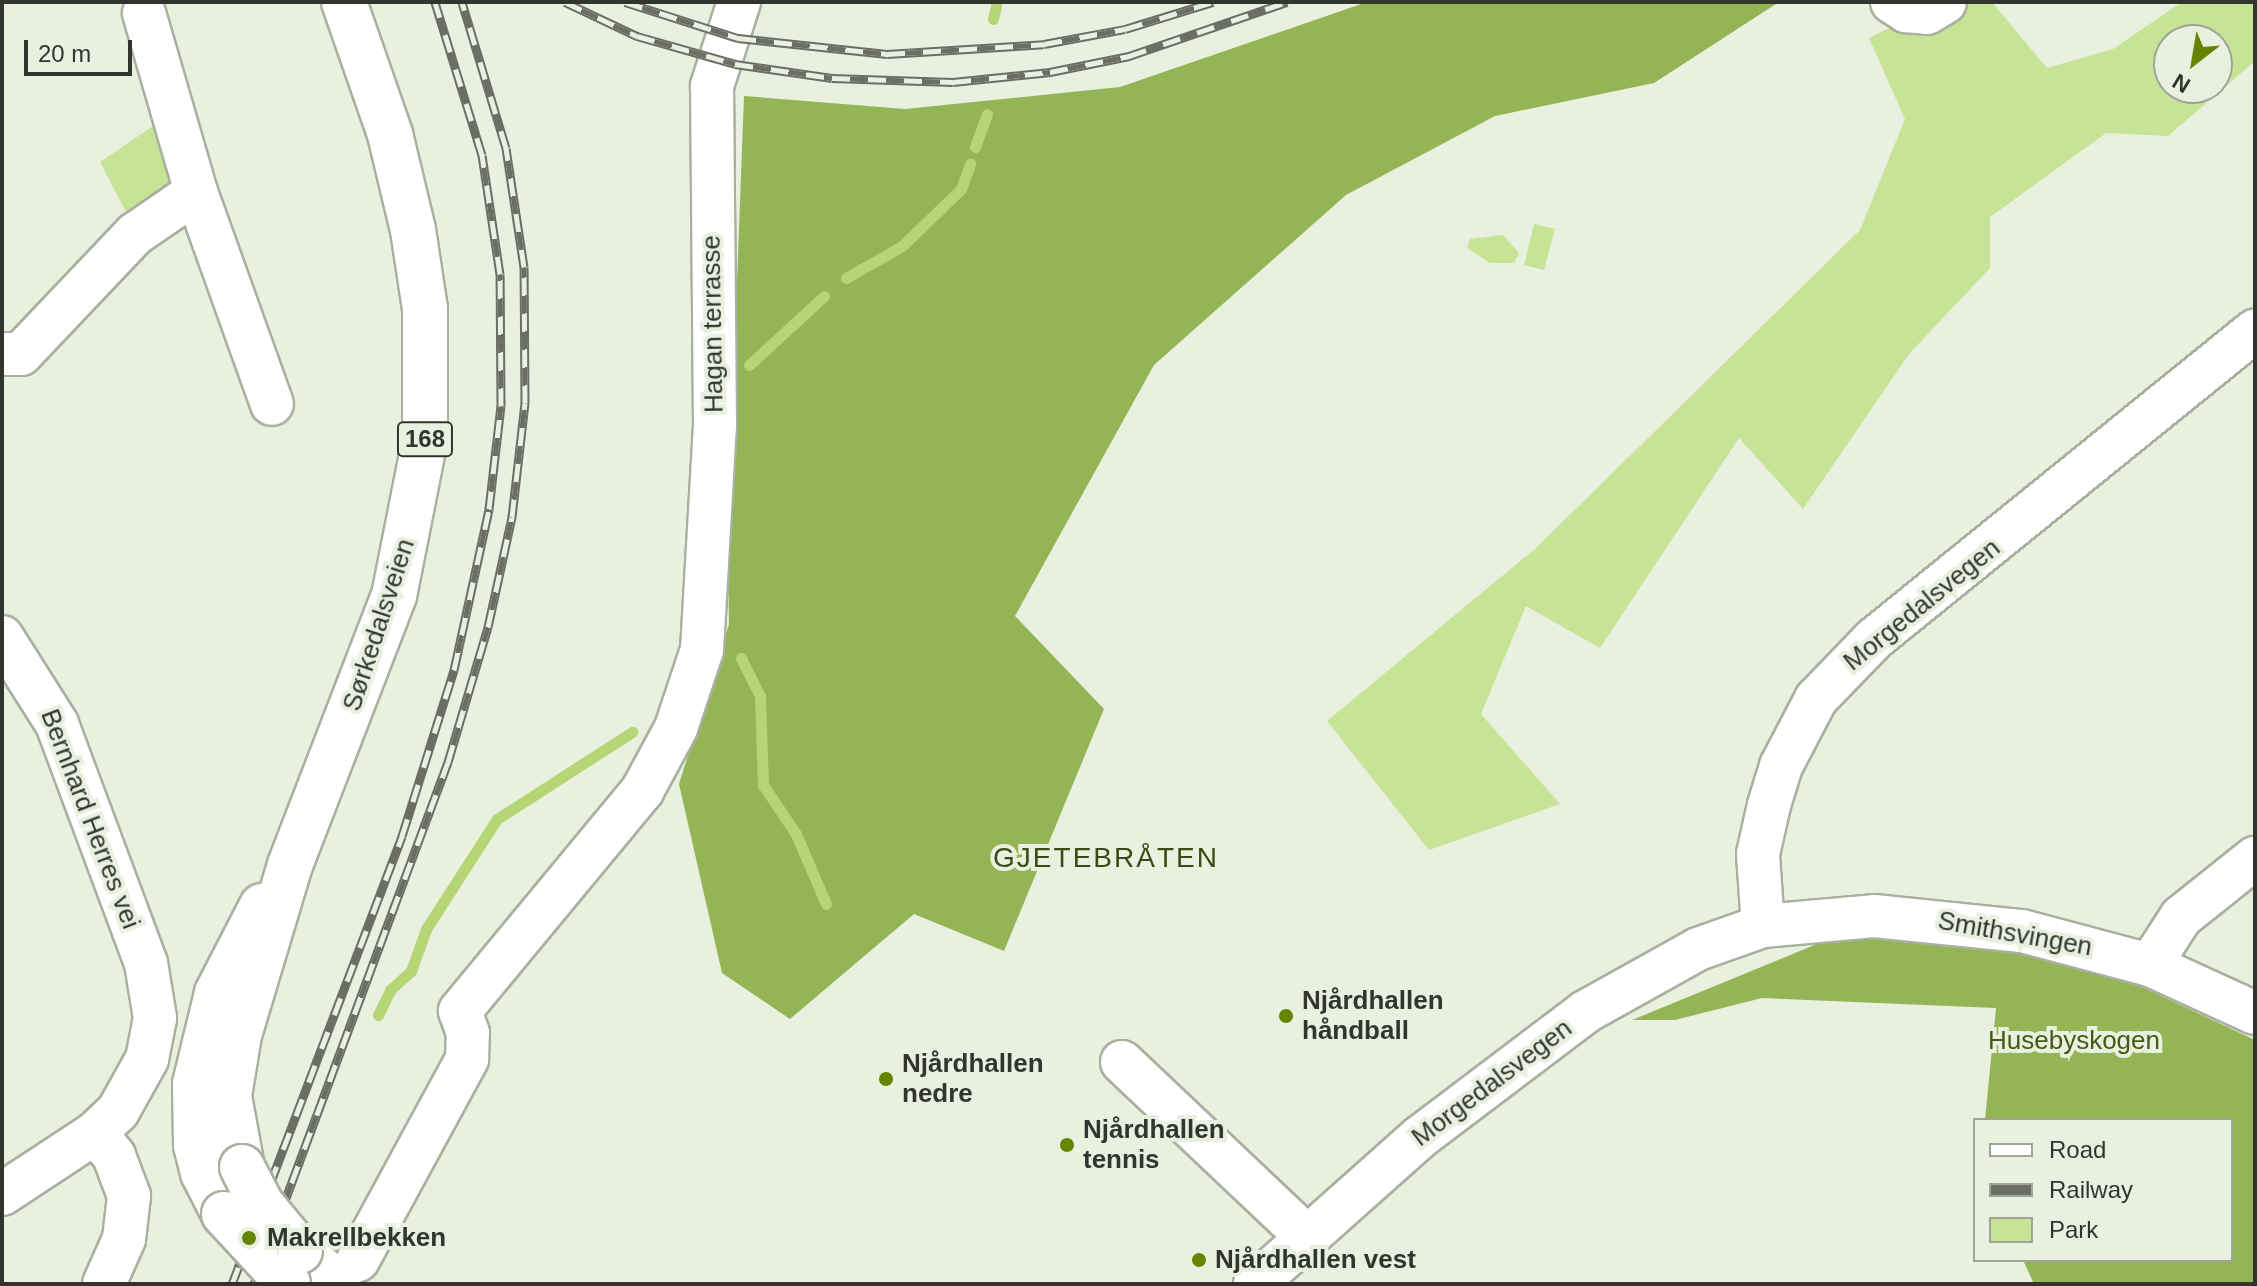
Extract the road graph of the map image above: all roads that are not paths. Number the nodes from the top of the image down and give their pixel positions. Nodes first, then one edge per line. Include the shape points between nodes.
1 (344, 2) edge
2 (739, 2) edge
3 (1892, 2) edge
4 (1945, 2) edge
5 (144, 13) dead end
6 (196, 192) junction
7 (2255, 331) edge
8 (2, 354) edge
9 (272, 404) dead end
10 (2, 637) edge
11 (2255, 858) edge
12 (290, 865) junction
13 (1763, 926) junction
14 (2150, 965) junction
15 (2255, 1013) edge
16 (1122, 1062) dead end
17 (95, 1133) junction
18 (2, 1194) edge
19 (1305, 1235) junction
20 (348, 1272) edge
21 (292, 1273) edge
22 (104, 1284) edge
23 (1255, 1284) edge

1 - 12 main road, Sørkedalsveien / 168 via 390,134 413,230 425,309 425,440 394,596
2 - 20 street, Hagan terrasse via 712,86 715,426 702,650 676,728 642,791 460,1011 468,1033 467,1059
3 - 4 street via 1906,11 1927,13
5 - 6 street
6 - 8 street via 135,234 21,354
6 - 9 street
7 - 13 street, Morgedalsvegen via 1874,639 1816,699 1781,766 1769,805 1758,854
10 - 17 street, Bernhard Herres vei via 57,724 146,963 155,1018 147,1059 118,1111
11 - 14 street via 2181,917
12 - 21 main road, Sørkedalsveien / 168, bridge via 232,1067 231,1121 242,1167
12 - 21 main road, Sørkedalsveien / 168, bridge via 228,964 198,1056 196,1145 203,1173 224,1214
13 - 14 street, Smithsvingen via 1874,916 1949,920 2088,946
13 - 19 street, Morgedalsvegen via 1698,949 1585,1012 1420,1137
14 - 15 street, Smithsvingen
16 - 19 street
17 - 18 street, Bernhard Herres vei
17 - 22 street via 114,1156 129,1196 124,1239
19 - 23 street, Morgedalsvegen
20 - 21 main road, Sørkedalsveien / 168

